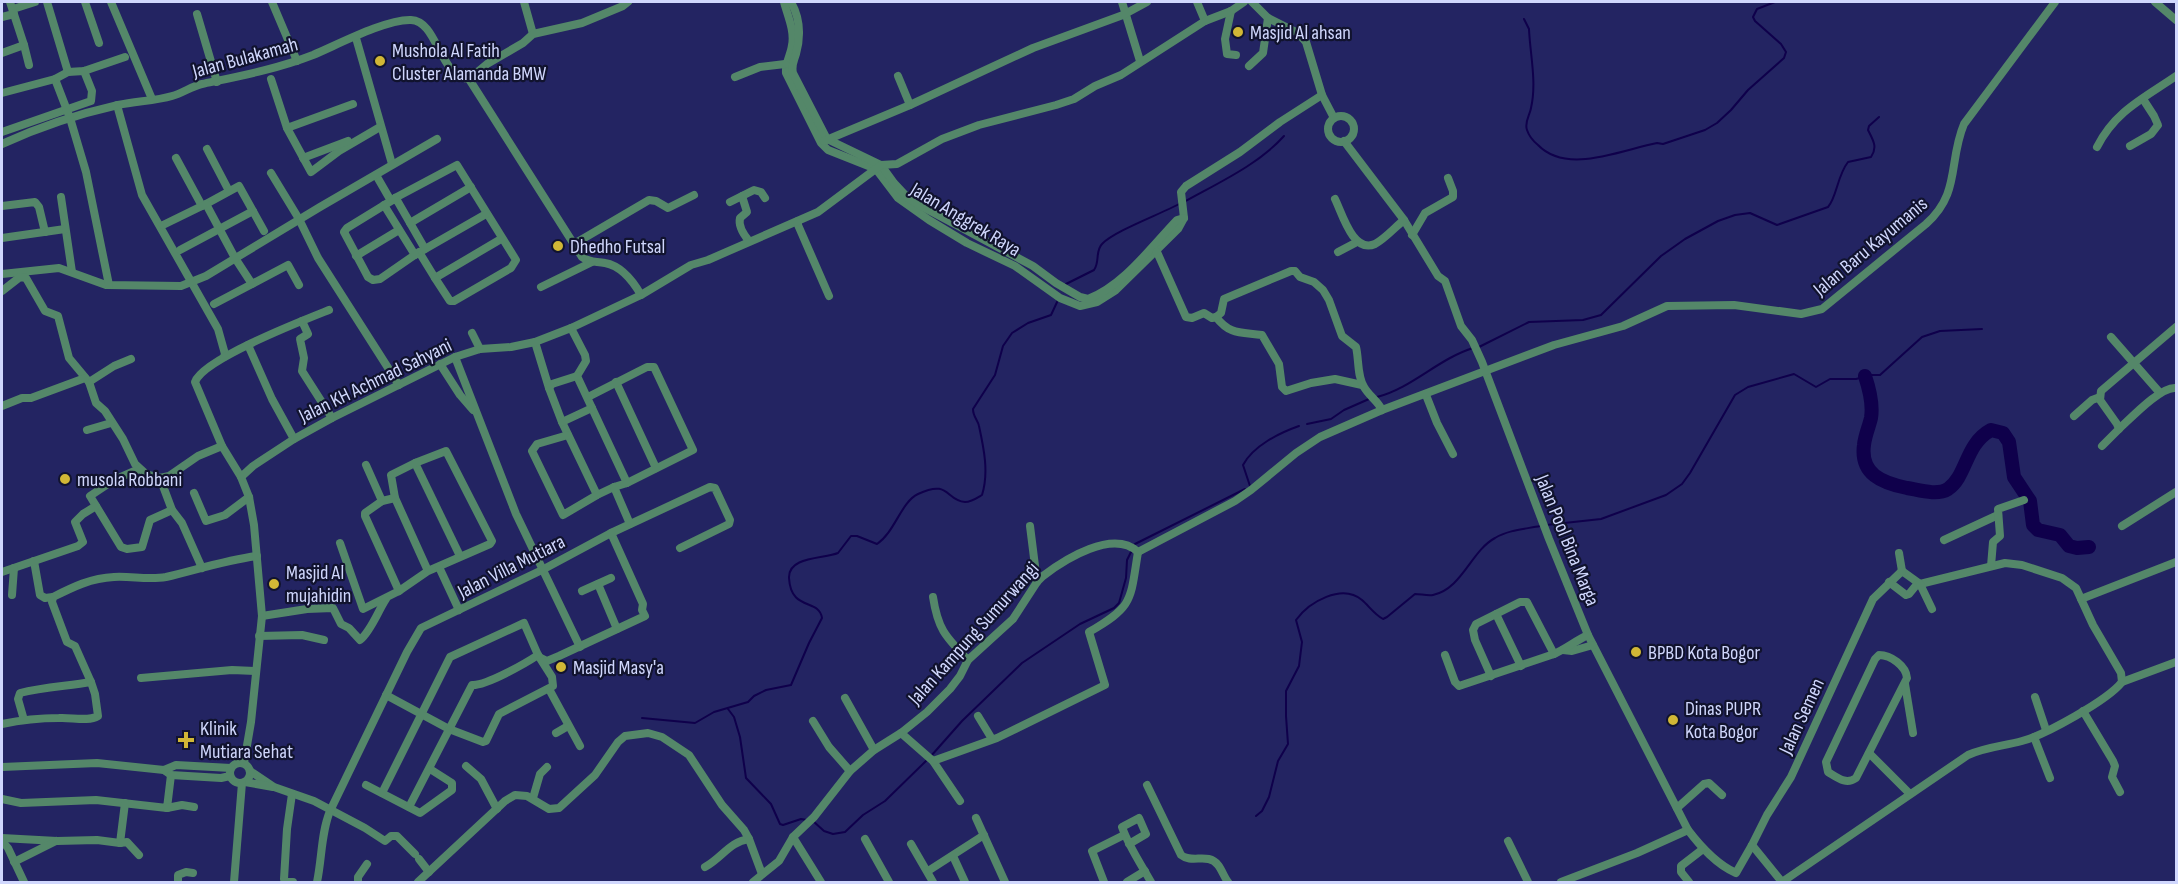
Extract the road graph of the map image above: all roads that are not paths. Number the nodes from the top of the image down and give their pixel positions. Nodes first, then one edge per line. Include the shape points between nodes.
1 (35, 2) edge
2 (47, 2) edge
3 (85, 2) edge
4 (111, 2) edge
5 (272, 2) edge
6 (524, 2) edge
7 (626, 2) edge
8 (784, 2) edge
9 (790, 2) edge
10 (1122, 2) edge
11 (1147, 2) edge
12 (1197, 2) edge
13 (1244, 2) edge
14 (1252, 2) edge
15 (2055, 2) edge
16 (2155, 2) edge
17 (13, 8) edge
18 (1231, 11) junction
19 (1126, 12) junction
20 (197, 14) dead end
21 (2, 17) edge
22 (1268, 18) junction
23 (2176, 20) edge
24 (1205, 21) junction
25 (533, 34) junction
26 (356, 38) junction
27 (99, 43) dead end
28 (24, 45) junction
29 (2, 53) edge
30 (1236, 55) dead end
31 (125, 57) dead end
32 (297, 61) junction
33 (1140, 61) junction
34 (785, 64) junction
35 (29, 65) dead end
36 (1249, 66) dead end
37 (84, 71) junction
38 (68, 72) junction
39 (898, 76) dead end
40 (2176, 76) edge
41 (735, 77) dead end
42 (55, 79) junction
43 (271, 79) dead end
44 (469, 79) junction
45 (217, 82) junction
46 (2, 93) edge
47 (1322, 95) junction
48 (152, 99) junction
49 (2143, 99) junction
50 (353, 104) dead end
51 (117, 105) junction
52 (910, 105) junction
53 (68, 114) junction
54 (1334, 118) junction
55 (380, 127) junction
56 (287, 128) junction
57 (2, 132) edge
58 (366, 136) junction
59 (437, 139) dead end
60 (824, 141) junction
61 (1344, 141) junction
62 (2, 144) edge
63 (2130, 146) dead end
64 (2097, 147) dead end
65 (207, 149) dead end
66 (176, 158) dead end
67 (303, 158) junction
68 (392, 164) junction
69 (878, 167) junction
70 (272, 173) dead end
71 (376, 175) junction
72 (1448, 178) dead end
73 (471, 187) junction
74 (229, 191) junction
75 (694, 195) dead end
76 (742, 196) junction
77 (61, 197) dead end
78 (765, 198) dead end
79 (1335, 199) dead end
80 (390, 201) junction
81 (730, 202) dead end
82 (204, 205) junction
83 (2, 206) edge
84 (253, 212) junction
85 (486, 214) junction
86 (1185, 218) junction
87 (299, 219) junction
88 (1404, 219) junction
89 (798, 222) junction
90 (410, 223) junction
91 (164, 225) dead end
92 (65, 229) junction
93 (220, 229) junction
94 (399, 230) junction
95 (264, 231) dead end
96 (45, 232) junction
97 (1412, 235) junction
98 (2, 238) edge
99 (501, 239) junction
100 (749, 241) junction
101 (1357, 242) junction
102 (574, 244) junction
103 (180, 250) dead end
104 (420, 252) junction
105 (1157, 252) junction
106 (1338, 252) dead end
107 (356, 256) junction
108 (235, 258) junction
109 (592, 262) junction
110 (1017, 262) junction
111 (72, 272) junction
112 (2, 274) edge
113 (435, 278) junction
114 (192, 282) junction
115 (252, 284) junction
116 (109, 285) junction
117 (299, 285) dead end
118 (541, 286) dead end
119 (1068, 290) junction
120 (2, 291) edge
121 (641, 295) junction
122 (829, 296) dead end
123 (1063, 300) junction
124 (214, 304) dead end
125 (329, 310) dead end
126 (1216, 316) junction
127 (302, 321) junction
128 (2176, 327) edge
129 (571, 328) junction
130 (472, 333) dead end
131 (2111, 337) dead end
132 (535, 342) junction
133 (248, 345) junction
134 (480, 349) junction
135 (224, 357) junction
136 (455, 357) junction
137 (131, 359) dead end
138 (2134, 363) junction
139 (440, 364) junction
140 (1486, 371) junction
141 (577, 376) junction
142 (87, 380) junction
143 (616, 382) junction
144 (399, 385) junction
145 (1362, 385) junction
146 (549, 388) junction
147 (2176, 388) edge
148 (2160, 393) junction
149 (1426, 395) junction
150 (588, 397) junction
151 (2100, 397) junction
152 (2, 406) edge
153 (592, 408) junction
154 (1382, 410) junction
155 (476, 413) junction
156 (2074, 416) dead end
157 (332, 418) junction
158 (562, 422) junction
159 (111, 423) junction
160 (2119, 429) junction
161 (87, 430) dead end
162 (568, 435) junction
163 (294, 439) junction
164 (222, 446) junction
165 (2102, 446) dead end
166 (1453, 454) dead end
167 (415, 463) junction
168 (366, 465) dead end
169 (656, 468) junction
170 (139, 469) junction
171 (241, 477) junction
172 (160, 478) junction
173 (627, 483) junction
174 (614, 486) junction
175 (2176, 492) edge
176 (194, 493) dead end
177 (597, 495) junction
178 (249, 497) junction
179 (395, 498) junction
180 (2024, 500) dead end
181 (382, 501) junction
182 (96, 506) junction
183 (172, 510) junction
184 (1998, 515) junction
185 (630, 524) junction
186 (2122, 525) dead end
187 (1030, 526) dead end
188 (611, 532) junction
189 (1944, 540) dead end
190 (340, 543) dead end
191 (680, 548) dead end
192 (1137, 551) junction
193 (1899, 553) dead end
194 (257, 556) junction
195 (460, 556) junction
196 (34, 561) junction
197 (2176, 562) edge
198 (1991, 566) junction
199 (439, 567) junction
200 (14, 568) junction
201 (201, 568) junction
202 (542, 570) junction
203 (428, 571) junction
204 (1902, 571) junction
205 (2, 572) edge
206 (610, 578) dead end
207 (1036, 582) junction
208 (1889, 582) junction
209 (1919, 583) junction
210 (598, 584) junction
211 (399, 591) junction
212 (582, 591) dead end
213 (12, 594) dead end
214 (53, 597) junction
215 (933, 597) dead end
216 (386, 598) junction
217 (2081, 598) junction
218 (1932, 609) dead end
219 (459, 610) junction
220 (1496, 614) junction
221 (262, 616) junction
222 (617, 629) junction
223 (1588, 635) junction
224 (259, 636) junction
225 (324, 640) dead end
226 (1593, 645) junction
227 (580, 647) junction
228 (1563, 650) junction
229 (1445, 654) dead end
230 (1554, 654) junction
231 (540, 656) junction
232 (968, 660) junction
233 (2176, 662) edge
234 (1521, 666) junction
235 (255, 671) junction
236 (1491, 676) junction
237 (141, 678) dead end
238 (91, 682) junction
239 (2122, 682) junction
240 (1905, 683) junction
241 (549, 689) junction
242 (386, 695) junction
243 (2035, 697) dead end
244 (845, 698) dead end
245 (2083, 711) junction
246 (421, 713) junction
247 (978, 716) dead end
248 (24, 720) junction
249 (813, 721) dead end
250 (2, 724) edge
251 (568, 726) junction
252 (449, 729) junction
253 (2046, 730) junction
254 (556, 733) dead end
255 (901, 733) junction
256 (1913, 733) dead end
257 (2034, 737) junction
258 (992, 739) junction
259 (580, 746) dead end
260 (874, 750) junction
261 (1869, 753) junction
262 (930, 758) junction
263 (244, 763) junction
264 (2, 766) edge
265 (466, 766) dead end
266 (546, 766) dead end
267 (430, 769) junction
268 (250, 771) junction
269 (850, 771) junction
270 (231, 772) junction
271 (167, 773) junction
272 (2, 776) edge
273 (2050, 778) dead end
274 (244, 782) junction
275 (366, 785) dead end
276 (1147, 785) dead end
277 (274, 787) junction
278 (2120, 792) dead end
279 (382, 793) junction
280 (292, 794) junction
281 (1910, 794) junction
282 (1722, 795) dead end
283 (533, 798) junction
284 (2, 799) edge
285 (960, 801) dead end
286 (126, 803) junction
287 (194, 807) dead end
288 (409, 807) junction
289 (167, 808) junction
290 (1677, 808) junction
291 (497, 809) junction
292 (330, 811) junction
293 (976, 818) dead end
294 (1688, 830) junction
295 (984, 835) junction
296 (1124, 835) junction
297 (793, 837) junction
298 (749, 839) junction
299 (865, 839) dead end
300 (2, 840) edge
301 (57, 841) junction
302 (1508, 841) dead end
303 (120, 843) junction
304 (911, 844) dead end
305 (1129, 844) junction
306 (1752, 845) junction
307 (1703, 849) junction
308 (140, 855) dead end
309 (953, 856) junction
310 (14, 862) junction
311 (367, 864) dead end
312 (705, 867) dead end
313 (928, 871) junction
314 (1145, 871) junction
315 (429, 872) junction
316 (193, 873) dead end
317 (1736, 873) junction
318 (762, 874) junction
319 (24, 882) edge
320 (178, 882) edge
321 (234, 882) edge
322 (293, 882) edge
323 (317, 882) edge
324 (358, 882) edge
325 (418, 882) edge
326 (753, 882) edge
327 (821, 882) edge
328 (889, 882) edge
329 (933, 882) edge
330 (965, 882) edge
331 (1005, 882) edge
332 (1104, 882) edge
333 (1127, 882) edge
334 (1151, 882) edge
335 (1228, 882) edge
336 (1528, 882) edge
337 (1561, 882) edge
338 (1689, 882) edge
339 (1731, 882) edge
340 (1782, 882) edge

1 - 17 street
2 - 38 street
3 - 27 street
4 - 48 street
5 - 32 street
6 - 25 street
7 - 25 street via 582,23
8 - 34 street via 793,39
9 - 60 street via 798,18 799,32 793,73
10 - 19 street
11 - 19 street
12 - 24 street
13 - 18 street, Jalan KH Achmad Sahyani
14 - 22 street
15 - 140 street, Jalan Baru Kayumanis via 1964,124 1950,191 1942,208 1822,309 1801,314 1734,305 1667,306 1623,326 1554,345
16 - 23 street
17 - 21 street
17 - 28 street
18 - 24 street, Jalan KH Achmad Sahyani
18 - 30 street via 1225,46 1227,54
19 - 33 street
19 - 52 street via 1033,48
20 - 45 street
22 - 36 street via 1263,53
22 - 47 street via 1298,33 1306,42
24 - 33 street, Jalan KH Achmad Sahyani
25 - 44 street
26 - 32 street, Jalan Bulakamah
26 - 44 street, Jalan Bulakamah via 385,25 414,20 423,25 452,71
26 - 55 street
28 - 29 street
28 - 35 street
31 - 37 street
32 - 45 street, Jalan Bulakamah
33 - 69 street, Jalan KH Achmad Sahyani via 1074,99 979,125 942,139 897,164
34 - 41 street via 760,67
34 - 60 street via 789,81
37 - 38 street
37 - 53 street via 93,98
38 - 42 street
39 - 52 street
40 - 49 street
42 - 46 street
42 - 53 street
43 - 56 street
44 - 102 street
45 - 48 street, Jalan Bulakamah
47 - 54 street
47 - 86 street via 1182,189
48 - 51 street, Jalan Bulakamah
49 - 63 street via 2158,125
49 - 64 street via 2108,126
50 - 56 street
51 - 53 street, Jalan Bulakamah
51 - 114 street via 142,195
52 - 60 street
53 - 57 street
53 - 62 street, Jalan Bulakamah
53 - 116 street via 86,172
54 - 61 street via 1329,124 1330,135
54 - 61 street via 1344,116 1352,122 1352,136
55 - 58 street
55 - 68 street
56 - 67 street
58 - 67 street
58 - 67 street via 311,172
59 - 68 street
60 - 69 street via 828,150 842,151
61 - 88 street, Jalan Pool Bina Marga
65 - 74 street
66 - 82 street
68 - 71 street
69 - 89 street, Jalan KH Achmad Sahyani via 818,212
69 - 110 street, Jalan Anggrek Raya via 891,191 909,207 967,243
70 - 87 street
71 - 80 street
71 - 87 street
72 - 97 street via 1453,197 1425,213
73 - 80 street via 454,165
73 - 85 street
73 - 90 street
74 - 82 street
74 - 84 street via 239,186
75 - 102 street via 668,208 649,200
76 - 78 street via 754,190
76 - 81 street
76 - 100 street via 747,213 739,222
77 - 92 street
79 - 101 street
80 - 90 street
80 - 94 street
80 - 107 street via 345,230
82 - 91 street
82 - 93 street
83 - 96 street via 35,202
84 - 93 street
84 - 95 street
85 - 99 street
85 - 104 street
86 - 105 street
86 - 119 street, Jalan Anggrek Raya via 1177,220 1104,291 1089,299
87 - 108 street
87 - 144 street via 318,258
88 - 97 street, Jalan Pool Bina Marga
88 - 101 street via 1372,245
89 - 100 street, Jalan KH Achmad Sahyani
89 - 122 street
90 - 104 street
92 - 96 street
92 - 111 street
93 - 103 street
93 - 108 street
94 - 104 street
94 - 107 street
96 - 98 street
97 - 140 street, Jalan Pool Bina Marga via 1445,281 1461,326 1473,340
99 - 113 street
99 - 113 street via 516,260 511,268 454,301 447,298
100 - 121 street, Jalan KH Achmad Sahyani via 691,266
101 - 106 street
102 - 109 street via 582,257
104 - 107 street via 373,280
104 - 113 street
105 - 123 street via 1097,303 1080,306
105 - 126 street via 1186,317 1204,313
108 - 114 street
108 - 115 street
109 - 118 street
109 - 121 street via 613,265 629,277
110 - 119 street, Jalan Anggrek Raya via 1033,266
110 - 123 street, Jalan Anggrek Raya
111 - 112 street via 48,268
111 - 116 street
114 - 116 street via 181,286
114 - 135 street via 218,328
115 - 117 street via 288,265
115 - 124 street
119 - 123 street
120 - 142 street via 20,277 26,278 45,310 58,316 69,358
121 - 129 street, Jalan KH Achmad Sahyani
125 - 127 street
126 - 145 street via 1226,328 1246,335 1262,334 1279,364 1286,391 1335,379
126 - 145 street via 1221,313 1224,299 1295,271 1327,295 1342,336 1356,347
127 - 133 street
127 - 157 street via 308,334 300,339 303,371
128 - 138 street
129 - 132 street, Jalan KH Achmad Sahyani
129 - 141 street via 586,361
130 - 134 street
131 - 138 street
132 - 134 street, Jalan KH Achmad Sahyani
132 - 146 street
133 - 135 street
133 - 163 street
134 - 136 street, Jalan KH Achmad Sahyani
135 - 164 street via 195,382
136 - 139 street, Jalan KH Achmad Sahyani
136 - 155 street
137 - 142 street
138 - 148 street
138 - 151 street via 2101,391
139 - 144 street, Jalan KH Achmad Sahyani
139 - 155 street
140 - 149 street
140 - 223 street, Jalan Pool Bina Marga
141 - 146 street
141 - 150 street
142 - 152 street
142 - 159 street via 96,403
143 - 150 street
143 - 169 street
143 - 169 street via 654,367 693,450
144 - 157 street, Jalan KH Achmad Sahyani
145 - 154 street
146 - 158 street
147 - 148 street
148 - 160 street
149 - 154 street
149 - 166 street
150 - 153 street
151 - 156 street
151 - 160 street
153 - 158 street
153 - 173 street
154 - 192 street via 1310,444 1244,496
155 - 202 street
157 - 163 street, Jalan KH Achmad Sahyani
158 - 162 street
159 - 161 street
159 - 170 street
160 - 165 street
162 - 177 street
162 - 177 street via 537,444 532,451 563,515
163 - 171 street, Jalan KH Achmad Sahyani
164 - 171 street
164 - 172 street
167 - 179 street via 391,474
167 - 195 street
167 - 195 street via 444,450 449,454 492,541
168 - 181 street
169 - 173 street
170 - 172 street
170 - 182 street via 90,496
171 - 178 street
172 - 183 street
173 - 174 street
174 - 177 street
174 - 185 street
175 - 186 street
176 - 178 street via 206,521 225,515
178 - 194 street
179 - 181 street
179 - 203 street
180 - 184 street via 1999,508
181 - 211 street via 364,516
182 - 183 street via 121,547 127,549 142,547 150,520
182 - 196 street via 75,522 83,542
183 - 201 street via 182,523
184 - 189 street
184 - 198 street via 2000,536 1993,542
185 - 188 street, Jalan Villa Mutiara
185 - 191 street, Jalan Villa Mutiara via 715,488 729,524
187 - 207 street
188 - 202 street, Jalan Villa Mutiara
188 - 222 street via 645,616
190 - 216 street via 363,609
192 - 207 street, Jalan Kampung Sumurwangi via 1114,542 1096,546
192 - 258 street via 1126,604 1113,619 1089,632 1106,685
193 - 204 street
194 - 201 street
194 - 221 street
195 - 199 street
196 - 200 street
196 - 214 street via 40,595
197 - 217 street
198 - 209 street
198 - 217 street via 2011,563 2054,574 2073,584
199 - 203 street
199 - 219 street
200 - 205 street
200 - 213 street
201 - 214 street via 163,577 94,579
202 - 219 street, Jalan Villa Mutiara
202 - 227 street
203 - 211 street
204 - 208 street, Jalan Semen
204 - 209 street
206 - 210 street
207 - 232 street, Jalan Kampung Sumurwangi via 1013,619
208 - 209 street via 1906,595
208 - 306 street, Jalan Semen via 1873,599 1791,777
209 - 218 street
210 - 212 street
210 - 222 street
211 - 216 street
214 - 238 street via 67,642 75,646
215 - 232 street via 944,634
216 - 221 street via 367,635 360,640 341,624 333,608
217 - 239 street via 2121,673
219 - 242 street, Jalan Villa Mutiara via 421,628
220 - 230 street via 1527,602
220 - 234 street
220 - 236 street via 1476,624 1473,630
221 - 224 street
222 - 227 street
223 - 226 street, Jalan Pool Bina Marga
223 - 228 street
224 - 225 street via 302,635
224 - 235 street
226 - 228 street
226 - 290 street, Jalan Pool Bina Marga
227 - 231 street via 547,661
228 - 230 street
229 - 236 street via 1458,686
230 - 234 street
231 - 241 street via 552,677 553,686
231 - 246 street via 525,623 450,657
231 - 252 street via 485,684 472,685
232 - 255 street, Jalan Kampung Sumurwangi via 950,689
233 - 239 street
234 - 236 street
235 - 237 street
235 - 263 street
238 - 248 street via 20,693
238 - 248 street via 96,718
239 - 245 street
240 - 256 street
240 - 261 street
240 - 261 street via 1907,673 1901,665 1883,655 1877,657 1826,769 1850,781 1856,778
241 - 251 street
241 - 252 street via 499,714 483,742
242 - 246 street
242 - 292 street, Jalan Villa Mutiara
243 - 253 street
244 - 260 street
245 - 253 street
245 - 278 street via 2113,761 2112,777
246 - 252 street
246 - 279 street
247 - 258 street
248 - 250 street
249 - 269 street
251 - 254 street
251 - 259 street
252 - 267 street
253 - 257 street
255 - 260 street, Jalan Kampung Sumurwangi
255 - 262 street
257 - 273 street
257 - 281 street via 1976,752
258 - 262 street
260 - 269 street, Jalan Kampung Sumurwangi
261 - 281 street
262 - 285 street
263 - 268 street
263 - 270 street via 237,763
264 - 271 street via 97,763
264 - 272 street
265 - 291 street via 481,779
266 - 283 street
267 - 288 street
267 - 288 street via 452,783 452,790 420,813
268 - 274 street
268 - 277 street
269 - 297 street, Jalan Kampung Sumurwangi
270 - 271 street via 176,765
270 - 274 street via 236,782
271 - 289 street
274 - 277 street
274 - 321 street
275 - 279 street
276 - 335 street via 1181,855 1189,859 1209,858
277 - 280 street
279 - 288 street
280 - 292 street
280 - 322 street via 284,879
281 - 340 street
282 - 290 street via 1704,783
283 - 291 street via 515,795
283 - 298 street via 549,808 559,808 595,775 625,736 648,733 662,736 689,755
284 - 286 street via 21,803
286 - 289 street
286 - 303 street
287 - 289 street
290 - 294 street, Jalan Pool Bina Marga
291 - 315 street
292 - 315 street via 385,841 397,836
292 - 323 street, Jalan Villa Mutiara via 324,825
293 - 295 street
294 - 307 street, Jalan Pool Bina Marga
294 - 337 street
295 - 309 street
295 - 331 street
296 - 305 street
296 - 305 street via 1122,825 1140,819 1146,834
296 - 332 street via 1092,851
297 - 318 street, Jalan Kampung Sumurwangi via 778,861
297 - 327 street
298 - 312 street via 738,840
298 - 318 street
299 - 328 street
300 - 301 street
300 - 310 street
301 - 303 street
301 - 310 street
302 - 336 street
303 - 308 street via 127,842
304 - 313 street
305 - 314 street
306 - 317 street
306 - 340 street
307 - 317 street, Jalan Pool Bina Marga
307 - 338 street via 1682,866 1681,872
309 - 313 street
309 - 330 street
310 - 319 street
311 - 324 street
313 - 329 street
314 - 333 street
314 - 334 street
315 - 325 street
316 - 320 street via 178,875
317 - 339 street
318 - 326 street, Jalan Kampung Sumurwangi

